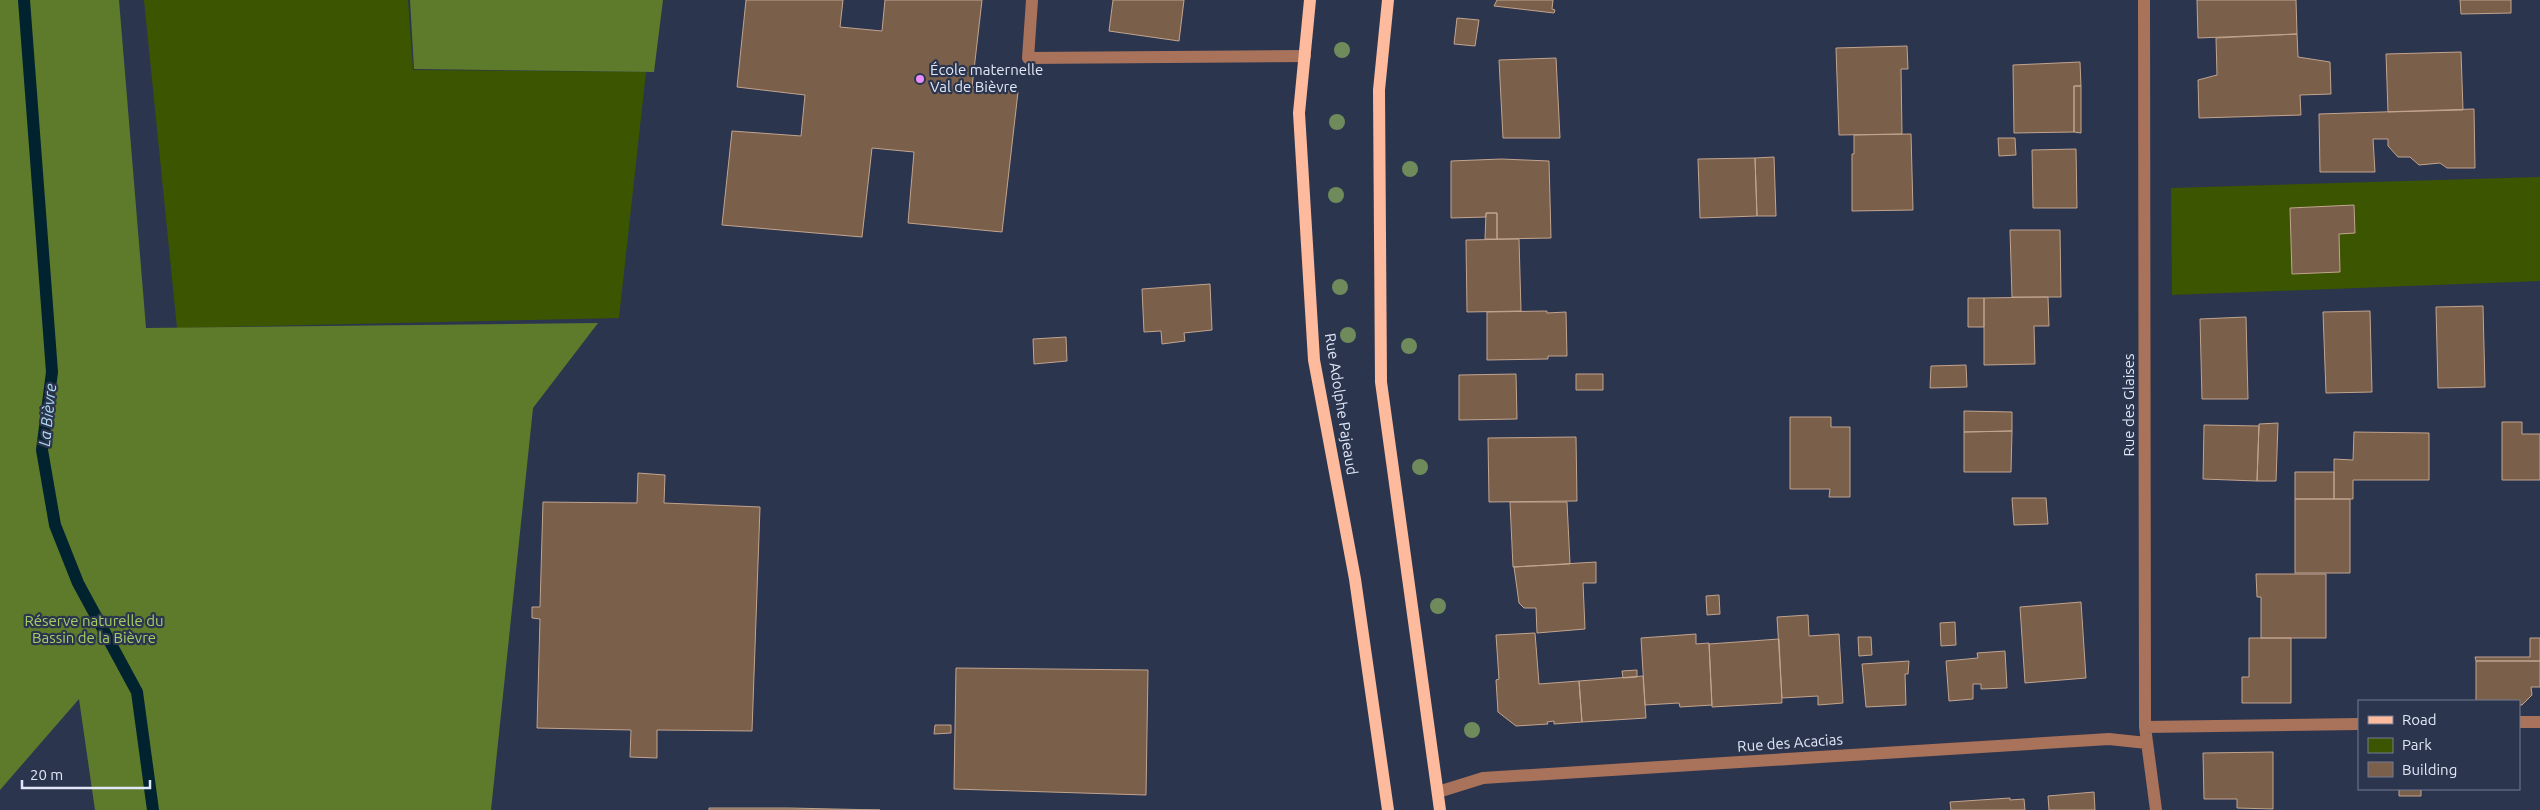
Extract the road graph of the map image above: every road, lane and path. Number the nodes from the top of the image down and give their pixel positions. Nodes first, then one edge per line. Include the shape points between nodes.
1 (1032, 0) edge
2 (1310, 0) edge
3 (1388, 0) edge
4 (2144, 0) edge
5 (1304, 56) junction
6 (2520, 722) edge
7 (2540, 722) edge
8 (2358, 724) edge
9 (2145, 726) junction
10 (2147, 743) junction
11 (1438, 792) junction
12 (1388, 810) edge
13 (1440, 810) edge
14 (2156, 810) edge

1 - 5 street via 1028,58
2 - 5 main road, Rue Adolphe Pajeaud
3 - 11 main road via 1379,90 1381,382
4 - 9 street, Rue des Glaises
5 - 12 main road, Rue Adolphe Pajeaud via 1299,113 1314,360 1356,579
6 - 7 street
8 - 9 street
9 - 10 street, Rue des Glaises
10 - 11 street, Rue des Acacias via 2109,739 1483,778
10 - 14 street, Rue des Glaises
11 - 13 main road

